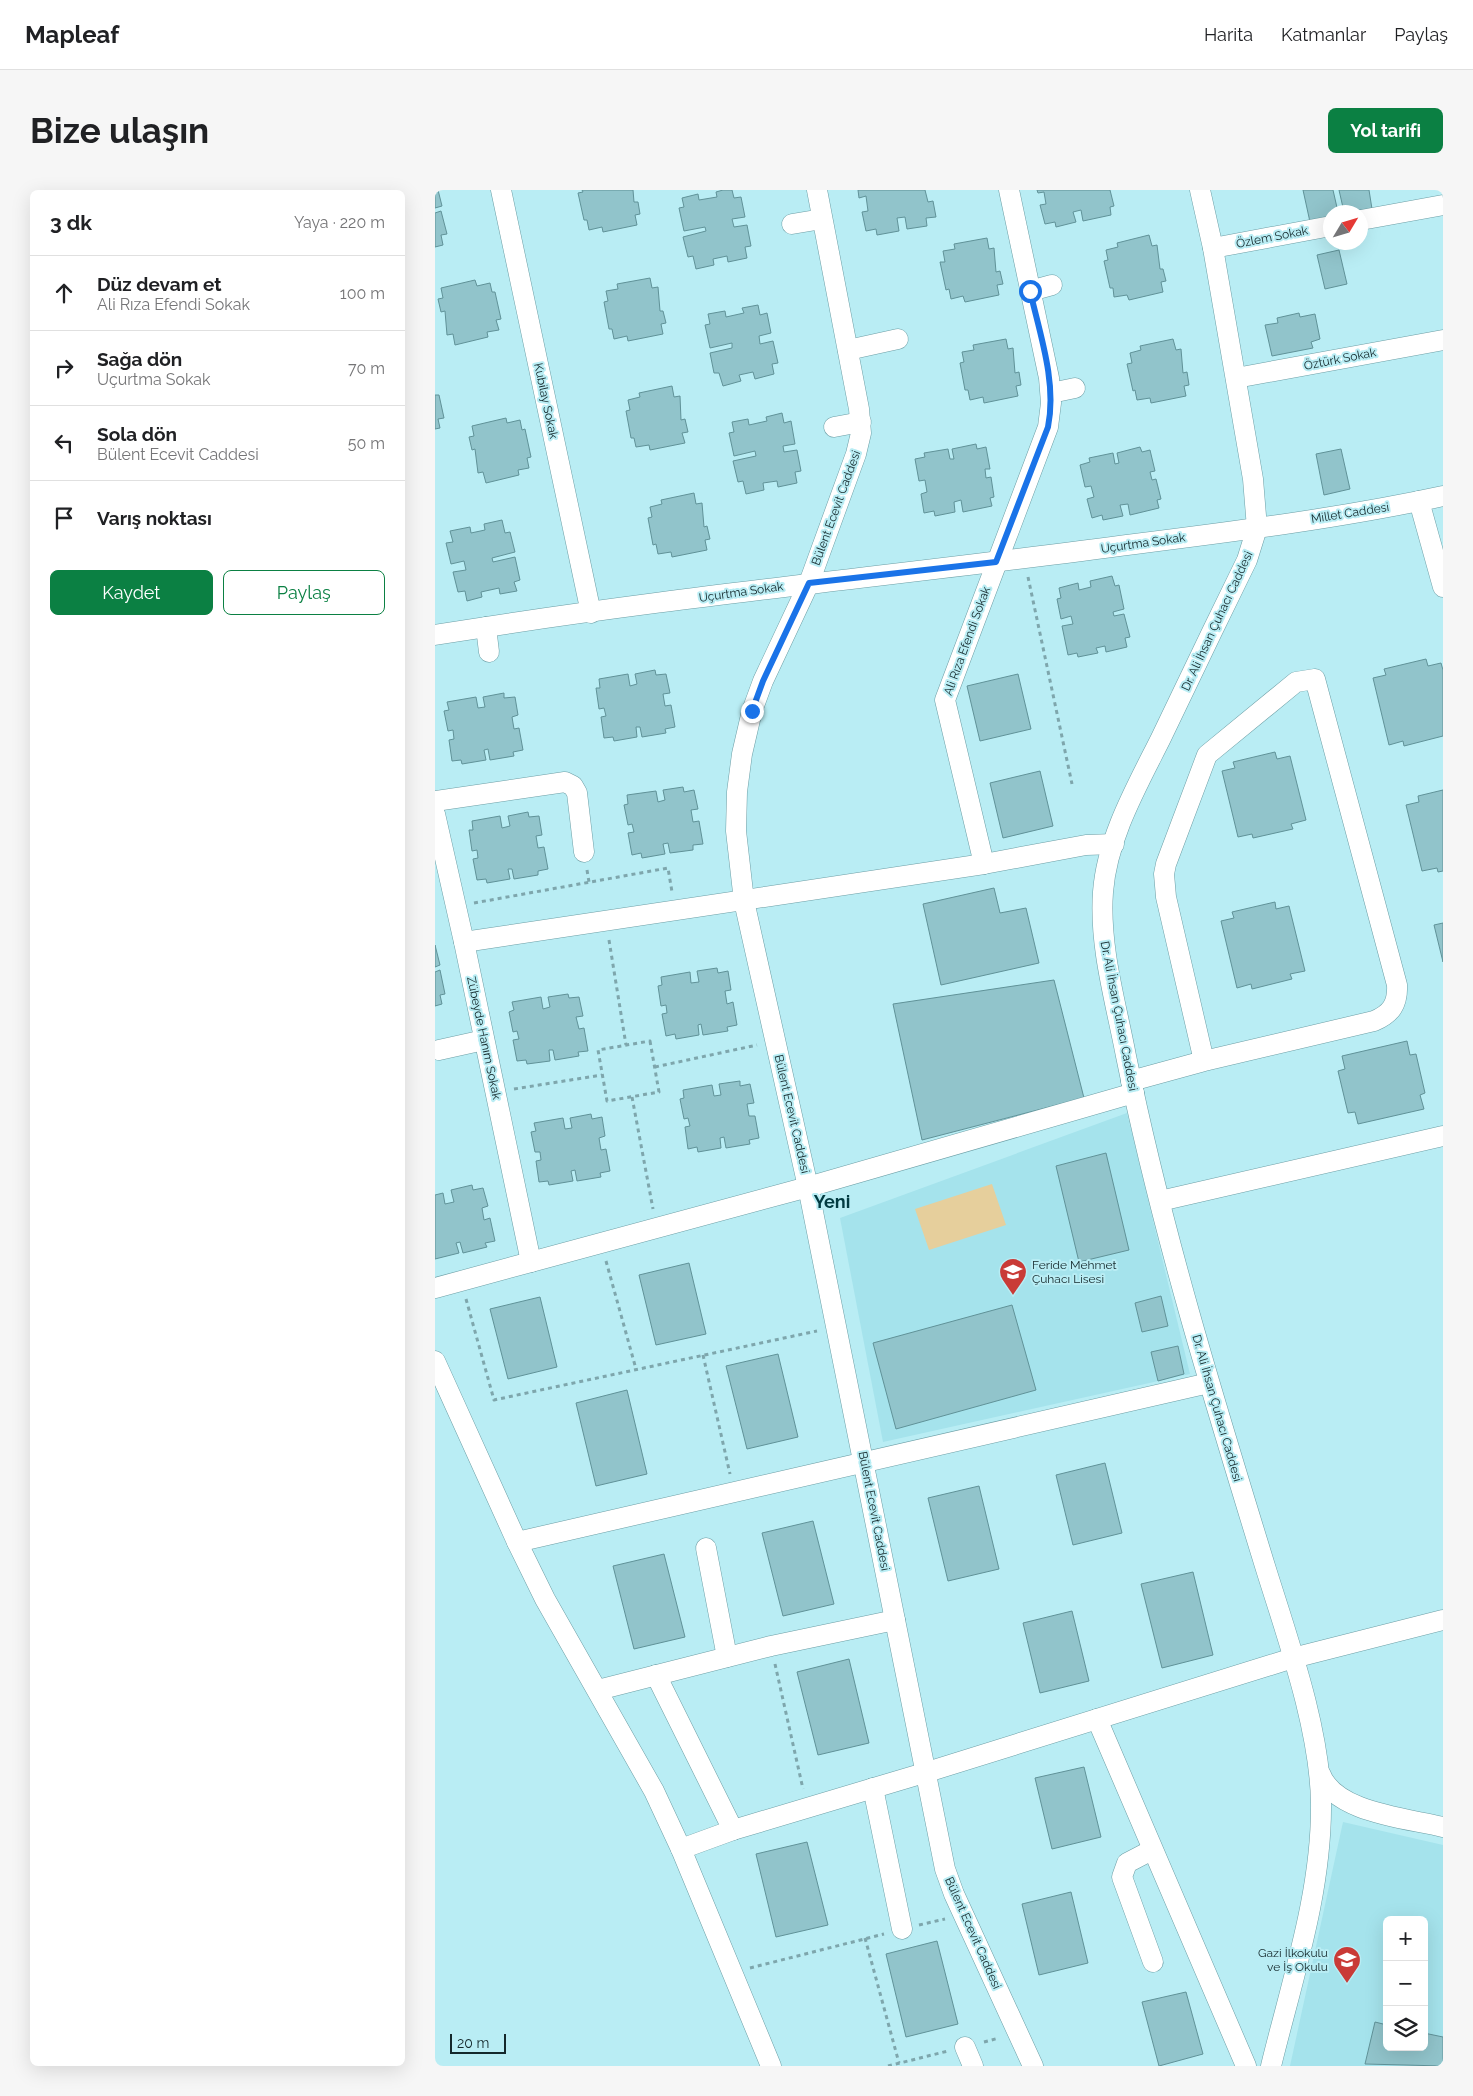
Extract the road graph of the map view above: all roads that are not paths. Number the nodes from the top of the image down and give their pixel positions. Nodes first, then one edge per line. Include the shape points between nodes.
1 (501, 190) edge
2 (817, 190) edge
3 (1009, 190) edge
4 (1200, 190) edge
5 (1443, 205) edge
6 (822, 218) junction
7 (1368, 219) edge
8 (792, 224) dead end
9 (1323, 227) edge
10 (1213, 248) junction
11 (1052, 285) dead end
12 (1030, 291) junction
13 (898, 340) dead end
14 (1443, 340) edge
15 (848, 350) junction
16 (1236, 378) junction
17 (1075, 388) dead end
18 (1051, 394) junction
19 (861, 422) junction
20 (834, 427) dead end
21 (1443, 496) edge
22 (1419, 501) junction
23 (1257, 528) junction
24 (996, 562) junction
25 (809, 583) junction
26 (1443, 588) edge
27 (591, 613) junction
28 (486, 627) junction
29 (435, 635) edge
30 (489, 652) dead end
31 (435, 801) edge
32 (435, 814) edge
33 (1114, 844) junction
34 (584, 852) dead end
35 (984, 864) junction
36 (744, 901) junction
37 (464, 942) junction
38 (485, 1040) junction
39 (439, 1050) dead end
40 (1204, 1062) junction
41 (1133, 1087) junction
42 (1443, 1136) edge
43 (808, 1187) junction
44 (1160, 1201) junction
45 (531, 1262) junction
46 (435, 1288) edge
47 (435, 1361) edge
48 (1209, 1383) junction
49 (865, 1464) junction
50 (517, 1542) junction
51 (706, 1548) dead end
52 (895, 1620) junction
53 (1443, 1620) edge
54 (727, 1657) junction
55 (1293, 1658) junction
56 (656, 1675) junction
57 (598, 1690) junction
58 (1097, 1720) junction
59 (1317, 1764) junction
60 (924, 1773) junction
61 (873, 1788) junction
62 (1360, 1808) junction
63 (1443, 1827) edge
64 (733, 1830) junction
65 (1320, 1833) junction
66 (681, 1849) junction
67 (1153, 1850) junction
68 (902, 1929) road end
69 (1153, 1962) dead end
70 (965, 2046) dead end
71 (771, 2066) edge
72 (973, 2066) edge
73 (1033, 2066) edge
74 (1246, 2066) edge
75 (1271, 2066) edge

1 - 27 street, Kubilay Sokak
2 - 6 street, Bülent Ecevit Caddesi
3 - 12 street, Ali Rıza Efendi Sokak
4 - 10 street, Dr. Ali İhsan Çuhacı Caddesi
5 - 7 street
6 - 8 street
6 - 15 street, Bülent Ecevit Caddesi
9 - 10 street, Özlem Sokak
10 - 16 street, Dr. Ali İhsan Çuhacı Caddesi
11 - 12 street
12 - 18 street, Ali Rıza Efendi Sokak
13 - 15 street
14 - 16 street, Öztürk Sokak
15 - 19 street, Bülent Ecevit Caddesi
16 - 23 street, Dr. Ali İhsan Çuhacı Caddesi via 1253,479
17 - 18 street
18 - 24 street, Ali Rıza Efendi Sokak via 1048,427
19 - 20 street
19 - 25 street, Bülent Ecevit Caddesi via 856,454
21 - 22 street, Millet Caddesi
22 - 23 street, Millet Caddesi
22 - 26 street
23 - 24 street, Uçurtma Sokak
23 - 33 street, Dr. Ali İhsan Çuhacı Caddesi via 1247,560 1132,797
24 - 25 street, Uçurtma Sokak
24 - 35 street, Ali Rıza Efendi Sokak via 945,700
25 - 27 street, Uçurtma Sokak
25 - 36 street, Bülent Ecevit Caddesi via 763,681 742,754 736,831
27 - 28 street, Uçurtma Sokak
28 - 29 street, Uçurtma Sokak
28 - 30 street
31 - 34 street via 565,782 576,790
32 - 37 street, Zübeyde Hanım Sokak
33 - 35 street via 1086,845
33 - 41 street, Dr. Ali İhsan Çuhacı Caddesi via 1103,892 1103,926
35 - 36 street
36 - 37 street
36 - 43 street, Bülent Ecevit Caddesi
37 - 38 street, Zübeyde Hanım Sokak
38 - 39 street
38 - 45 street, Zübeyde Hanım Sokak
40 - 40 street via 1373,1022 1389,1013 1394,1006 1397,985 1315,679 1296,682 1207,755 1166,864 1166,897
40 - 41 street
41 - 43 street
41 - 44 street, Dr. Ali İhsan Çuhacı Caddesi
42 - 44 street
43 - 45 street
43 - 49 street, Bülent Ecevit Caddesi
44 - 48 street, Dr. Ali İhsan Çuhacı Caddesi
45 - 46 street
47 - 50 street
48 - 49 street
48 - 55 street, Dr. Ali İhsan Çuhacı Caddesi
49 - 50 street
49 - 52 street, Bülent Ecevit Caddesi
50 - 57 street via 545,1599
51 - 54 street
52 - 54 street
52 - 60 street, Bülent Ecevit Caddesi
53 - 55 street
54 - 56 street
55 - 58 street
55 - 59 street, Dr. Ali İhsan Çuhacı Caddesi
56 - 57 street
56 - 64 street
57 - 66 street via 654,1791
58 - 60 street
58 - 67 street
59 - 62 street, Dr. Ali İhsan Çuhacı Caddesi via 1329,1790
59 - 65 street, Dr. Ali İhsan Çuhacı Caddesi
60 - 61 street
60 - 73 street, Bülent Ecevit Caddesi via 945,1869
61 - 64 street
61 - 68 street
62 - 63 street, Dr. Ali İhsan Çuhacı Caddesi
62 - 65 street via 1348,1808 1331,1815
64 - 66 street
65 - 75 street, Dr. Ali İhsan Çuhacı Caddesi via 1307,1924
66 - 71 street
67 - 69 street via 1127,1863 1122,1877
67 - 74 street
70 - 72 street

